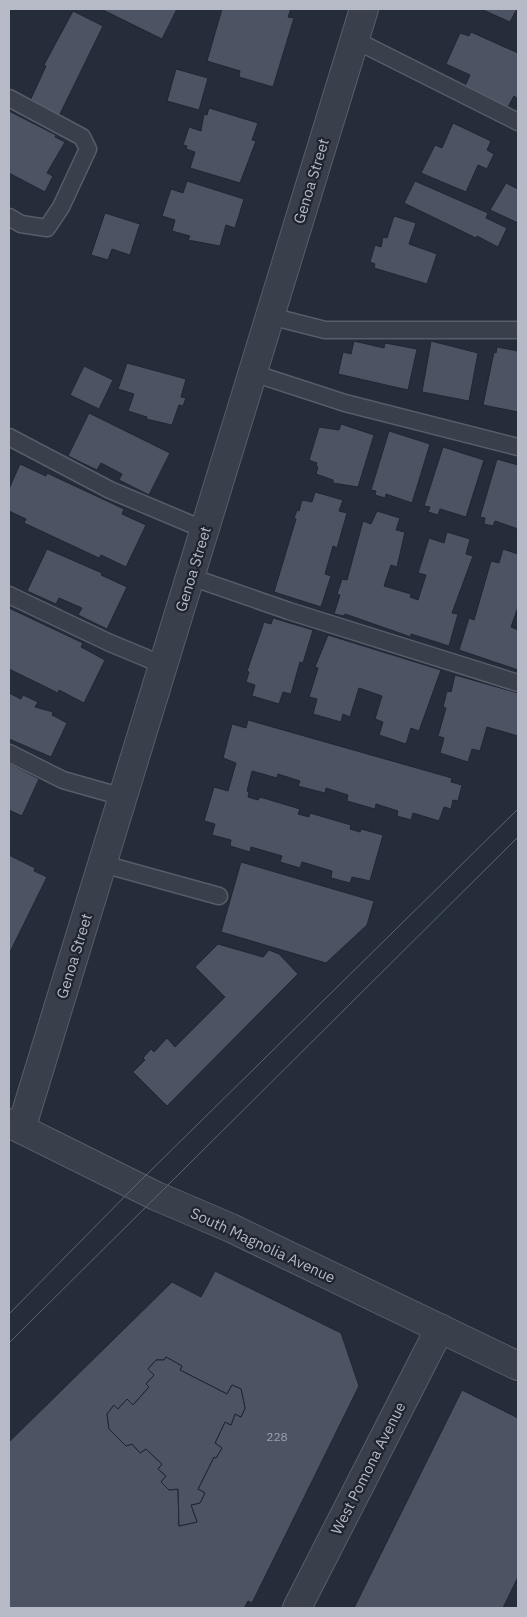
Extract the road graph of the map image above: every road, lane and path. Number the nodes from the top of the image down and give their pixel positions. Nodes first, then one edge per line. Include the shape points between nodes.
1 (364, 9) edge
2 (355, 40) junction
3 (9, 98) edge
4 (518, 122) edge
5 (9, 217) edge
6 (270, 316) junction
7 (518, 330) edge
8 (253, 373) junction
9 (9, 437) edge
10 (518, 447) edge
11 (205, 530) junction
12 (190, 577) junction
13 (9, 595) edge
14 (163, 665) junction
15 (518, 683) edge
16 (9, 753) edge
17 (123, 797) junction
18 (103, 864) junction
19 (219, 896) dead end
20 (15, 1126) edge
21 (440, 1328) junction
22 (518, 1366) edge
23 (297, 1608) edge

1 - 2 street, Genoa Street
2 - 4 lane
2 - 6 street, Genoa Street
3 - 5 lane via 82,137 88,149 61,207 47,228 21,224
6 - 7 lane via 325,330
6 - 8 street, Genoa Street
8 - 10 lane via 344,403
8 - 11 street, Genoa Street
9 - 11 lane via 110,490
11 - 12 street, Genoa Street
12 - 14 street, Genoa Street
12 - 15 lane
13 - 14 lane
14 - 17 street, Genoa Street
16 - 17 lane via 63,780
17 - 18 street, Genoa Street
18 - 19 lane
18 - 20 street, Genoa Street
20 - 21 street, South Magnolia Avenue via 156,1196 232,1228
21 - 22 street, South Magnolia Avenue
21 - 23 street, West Pomona Avenue

